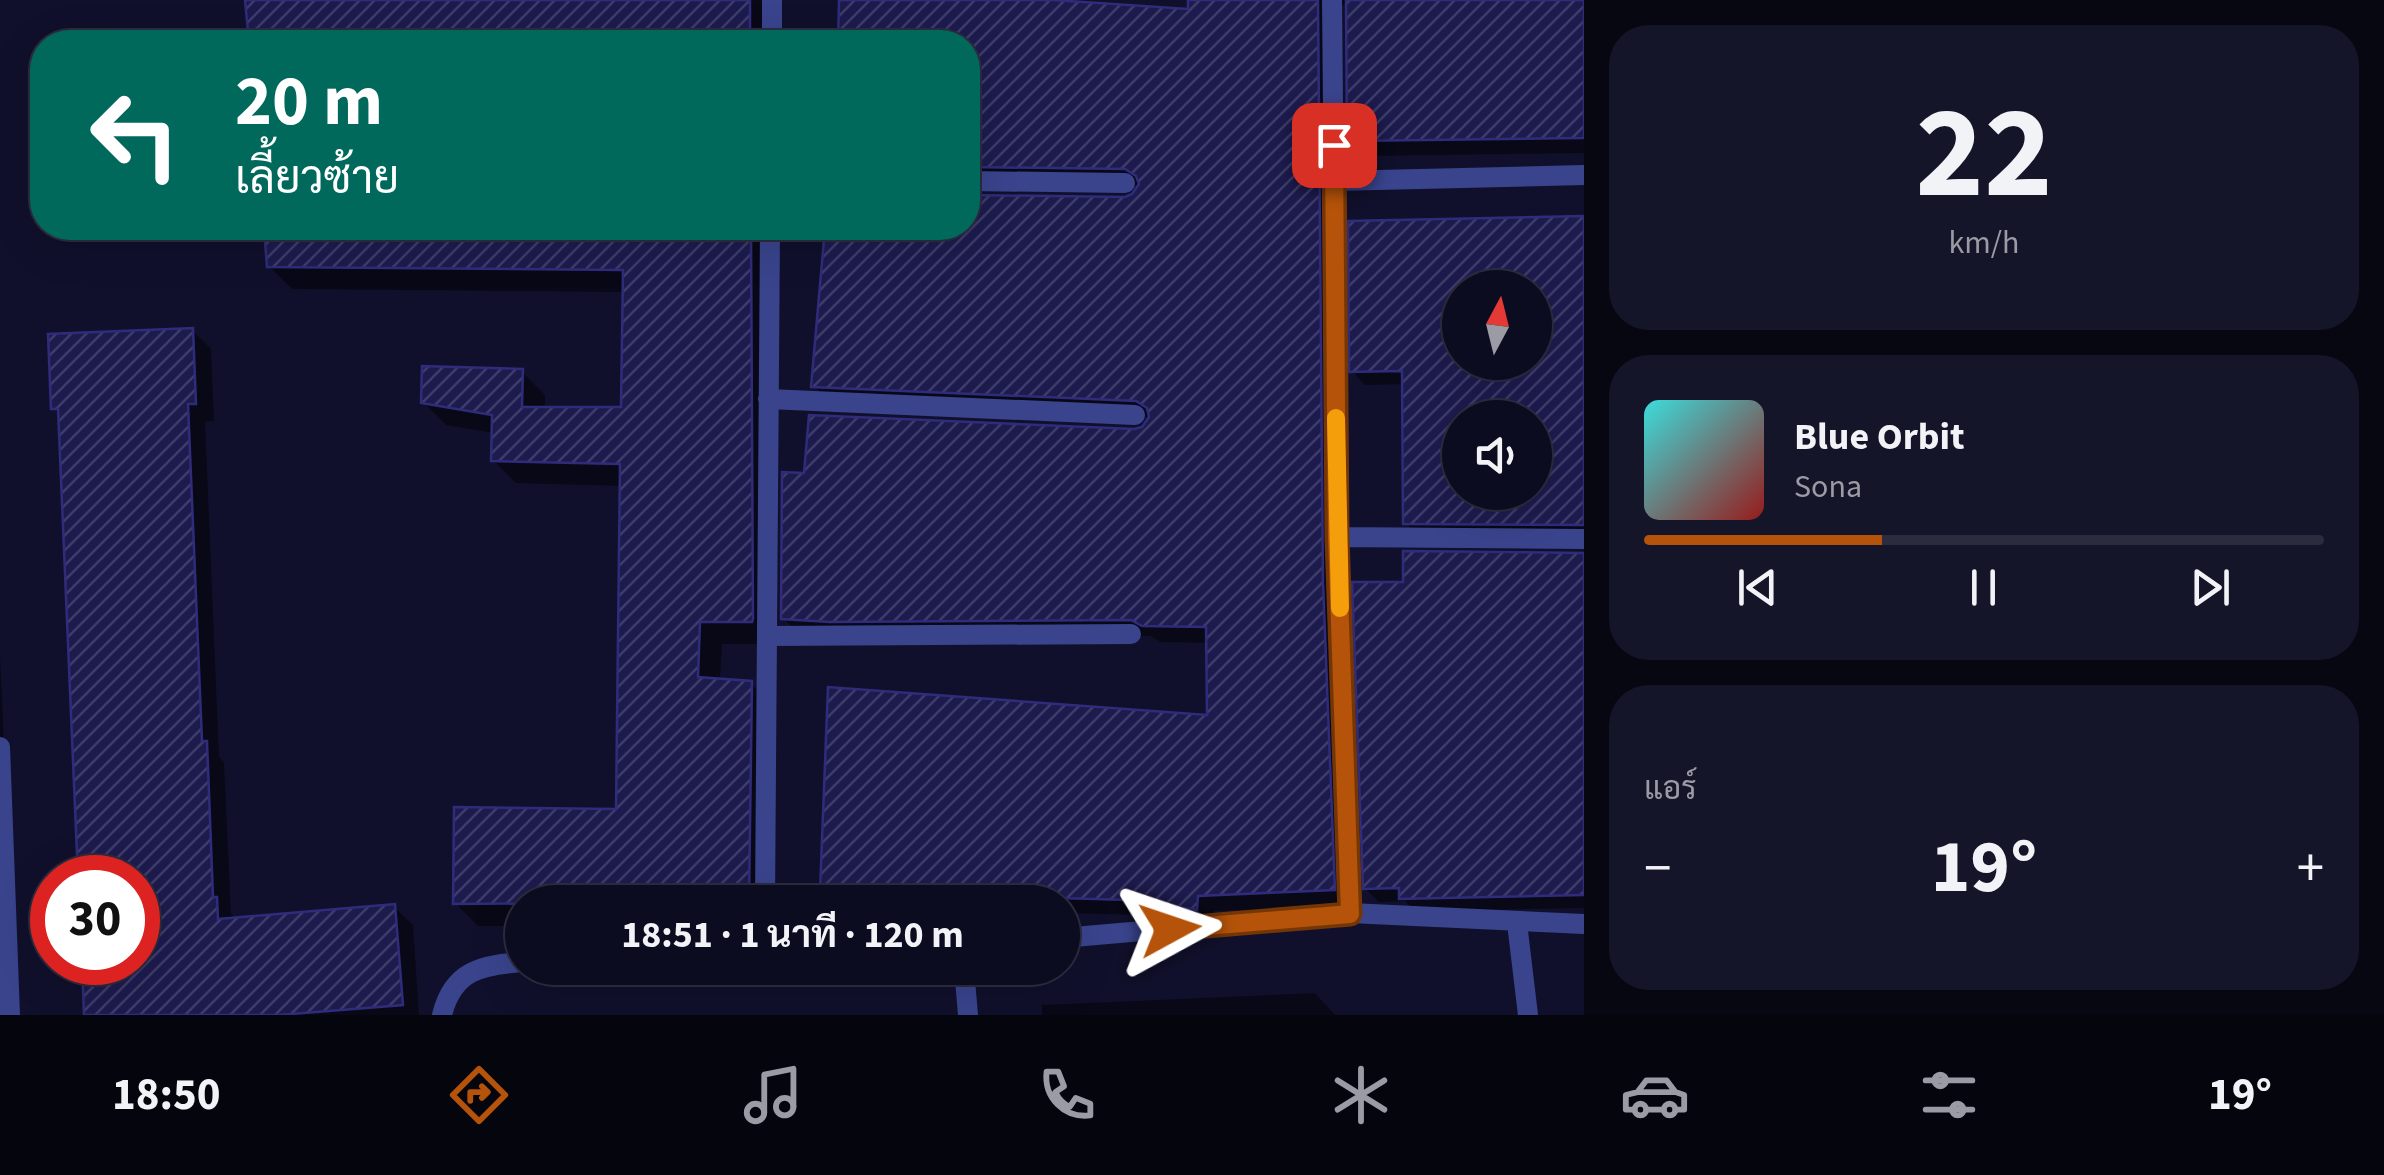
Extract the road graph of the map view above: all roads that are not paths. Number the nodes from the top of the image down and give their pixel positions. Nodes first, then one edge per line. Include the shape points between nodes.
1 (772, 0) edge
2 (1332, 0) edge
3 (772, 30) edge
4 (1584, 175) edge
5 (980, 181) edge
6 (1335, 181) junction
7 (1125, 183) dead end
8 (770, 240) edge
9 (768, 398) junction
10 (1135, 415) dead end
11 (1337, 537) junction
12 (1584, 539) edge
13 (1132, 634) dead end
14 (766, 636) junction
15 (0, 747) edge
16 (2, 834) edge
17 (765, 885) edge
18 (1350, 914) junction
19 (1517, 923) junction
20 (1584, 924) edge
21 (1080, 936) edge
22 (505, 963) edge
23 (965, 985) edge
24 (10, 1015) edge
25 (442, 1015) edge
26 (968, 1015) edge
27 (1528, 1015) edge

1 - 3 street
2 - 6 street
4 - 6 street
5 - 7 street
6 - 11 street
8 - 9 street
9 - 10 street
9 - 14 street
11 - 12 street
11 - 18 street
13 - 14 street
14 - 17 street
15 - 16 street
16 - 24 street
18 - 19 street
18 - 21 street
19 - 20 street
19 - 27 street
22 - 25 street via 458,980
23 - 26 street

